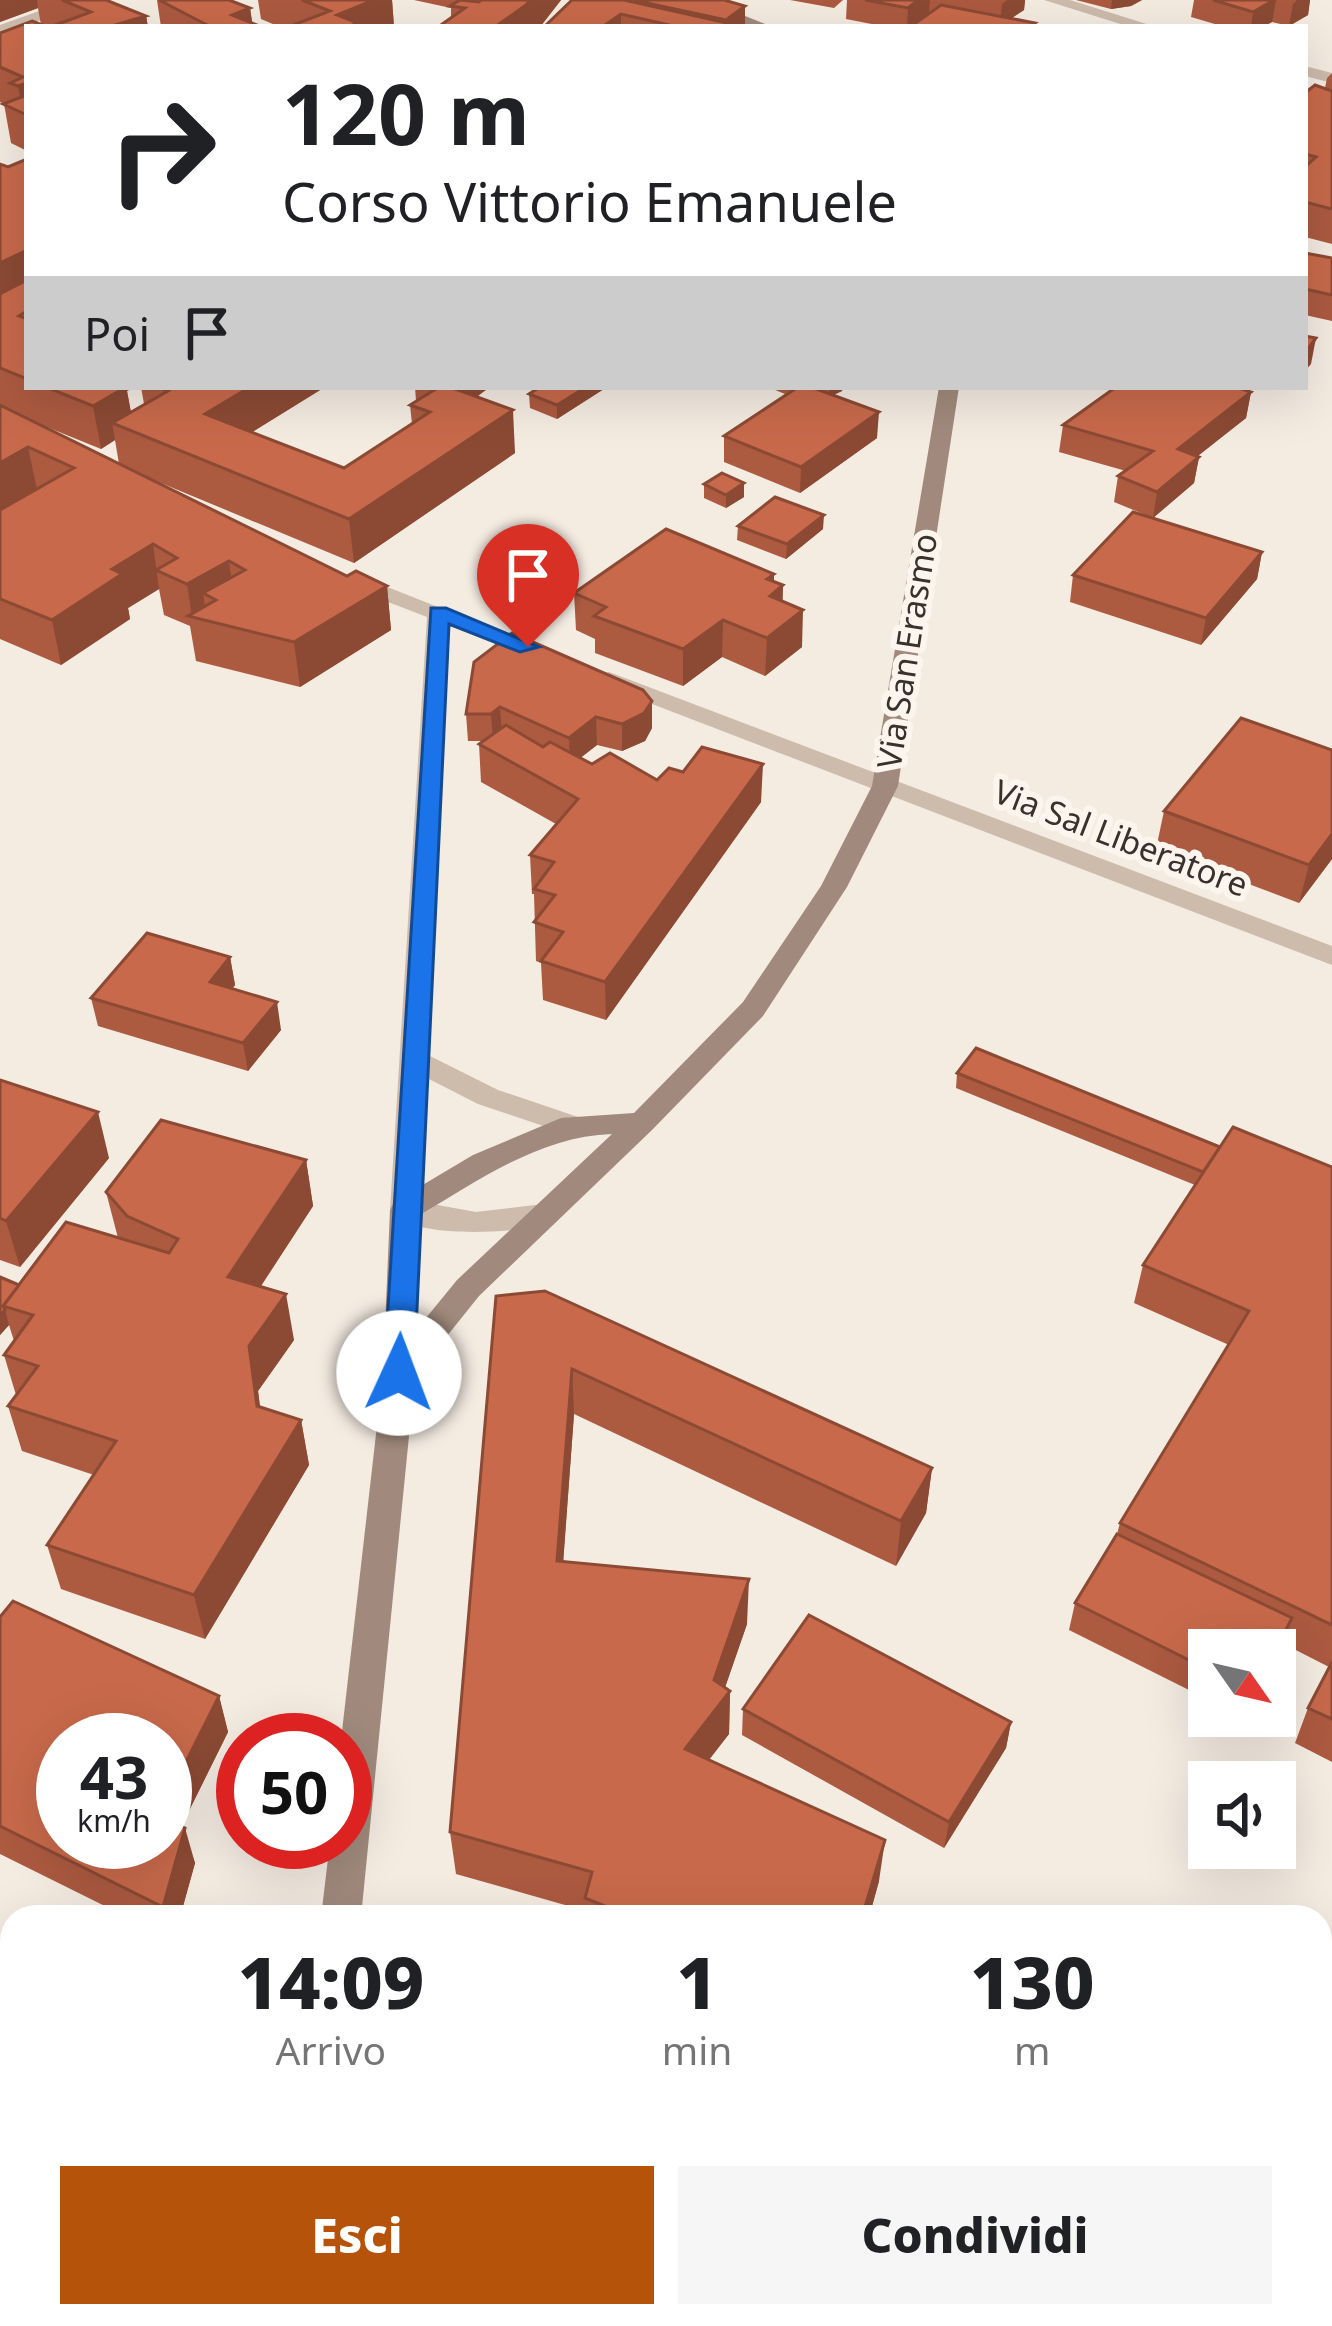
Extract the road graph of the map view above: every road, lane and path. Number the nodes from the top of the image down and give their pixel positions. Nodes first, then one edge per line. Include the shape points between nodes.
1 (85, 0) edge
2 (690, 0) edge
3 (1052, 0) edge
4 (757, 24) edge
5 (1137, 24) edge
6 (0, 32) edge
7 (949, 390) edge
8 (324, 568) edge
9 (439, 613) junction
10 (885, 786) junction
11 (1332, 956) edge
12 (413, 1059) junction
13 (643, 1124) junction
14 (571, 1125) junction
15 (405, 1210) junction
16 (543, 1215) junction
17 (399, 1373) junction
18 (342, 1905) edge

1 - 6 street
2 - 4 main road
3 - 5 street
7 - 10 main road, Via San Erasmo
8 - 9 street, Via Sal Liberatore
9 - 10 street, Via Sal Liberatore
9 - 12 street
10 - 11 street, Via Sal Liberatore
10 - 13 main road, Via San Erasmo via 834,887 753,1009
12 - 14 street via 488,1097
12 - 15 street
13 - 14 main road
13 - 16 main road, Via San Erasmo
14 - 15 main road via 484,1162
15 - 16 street via 476,1223
15 - 17 main road
16 - 17 main road, Via San Erasmo via 468,1288
17 - 18 main road

